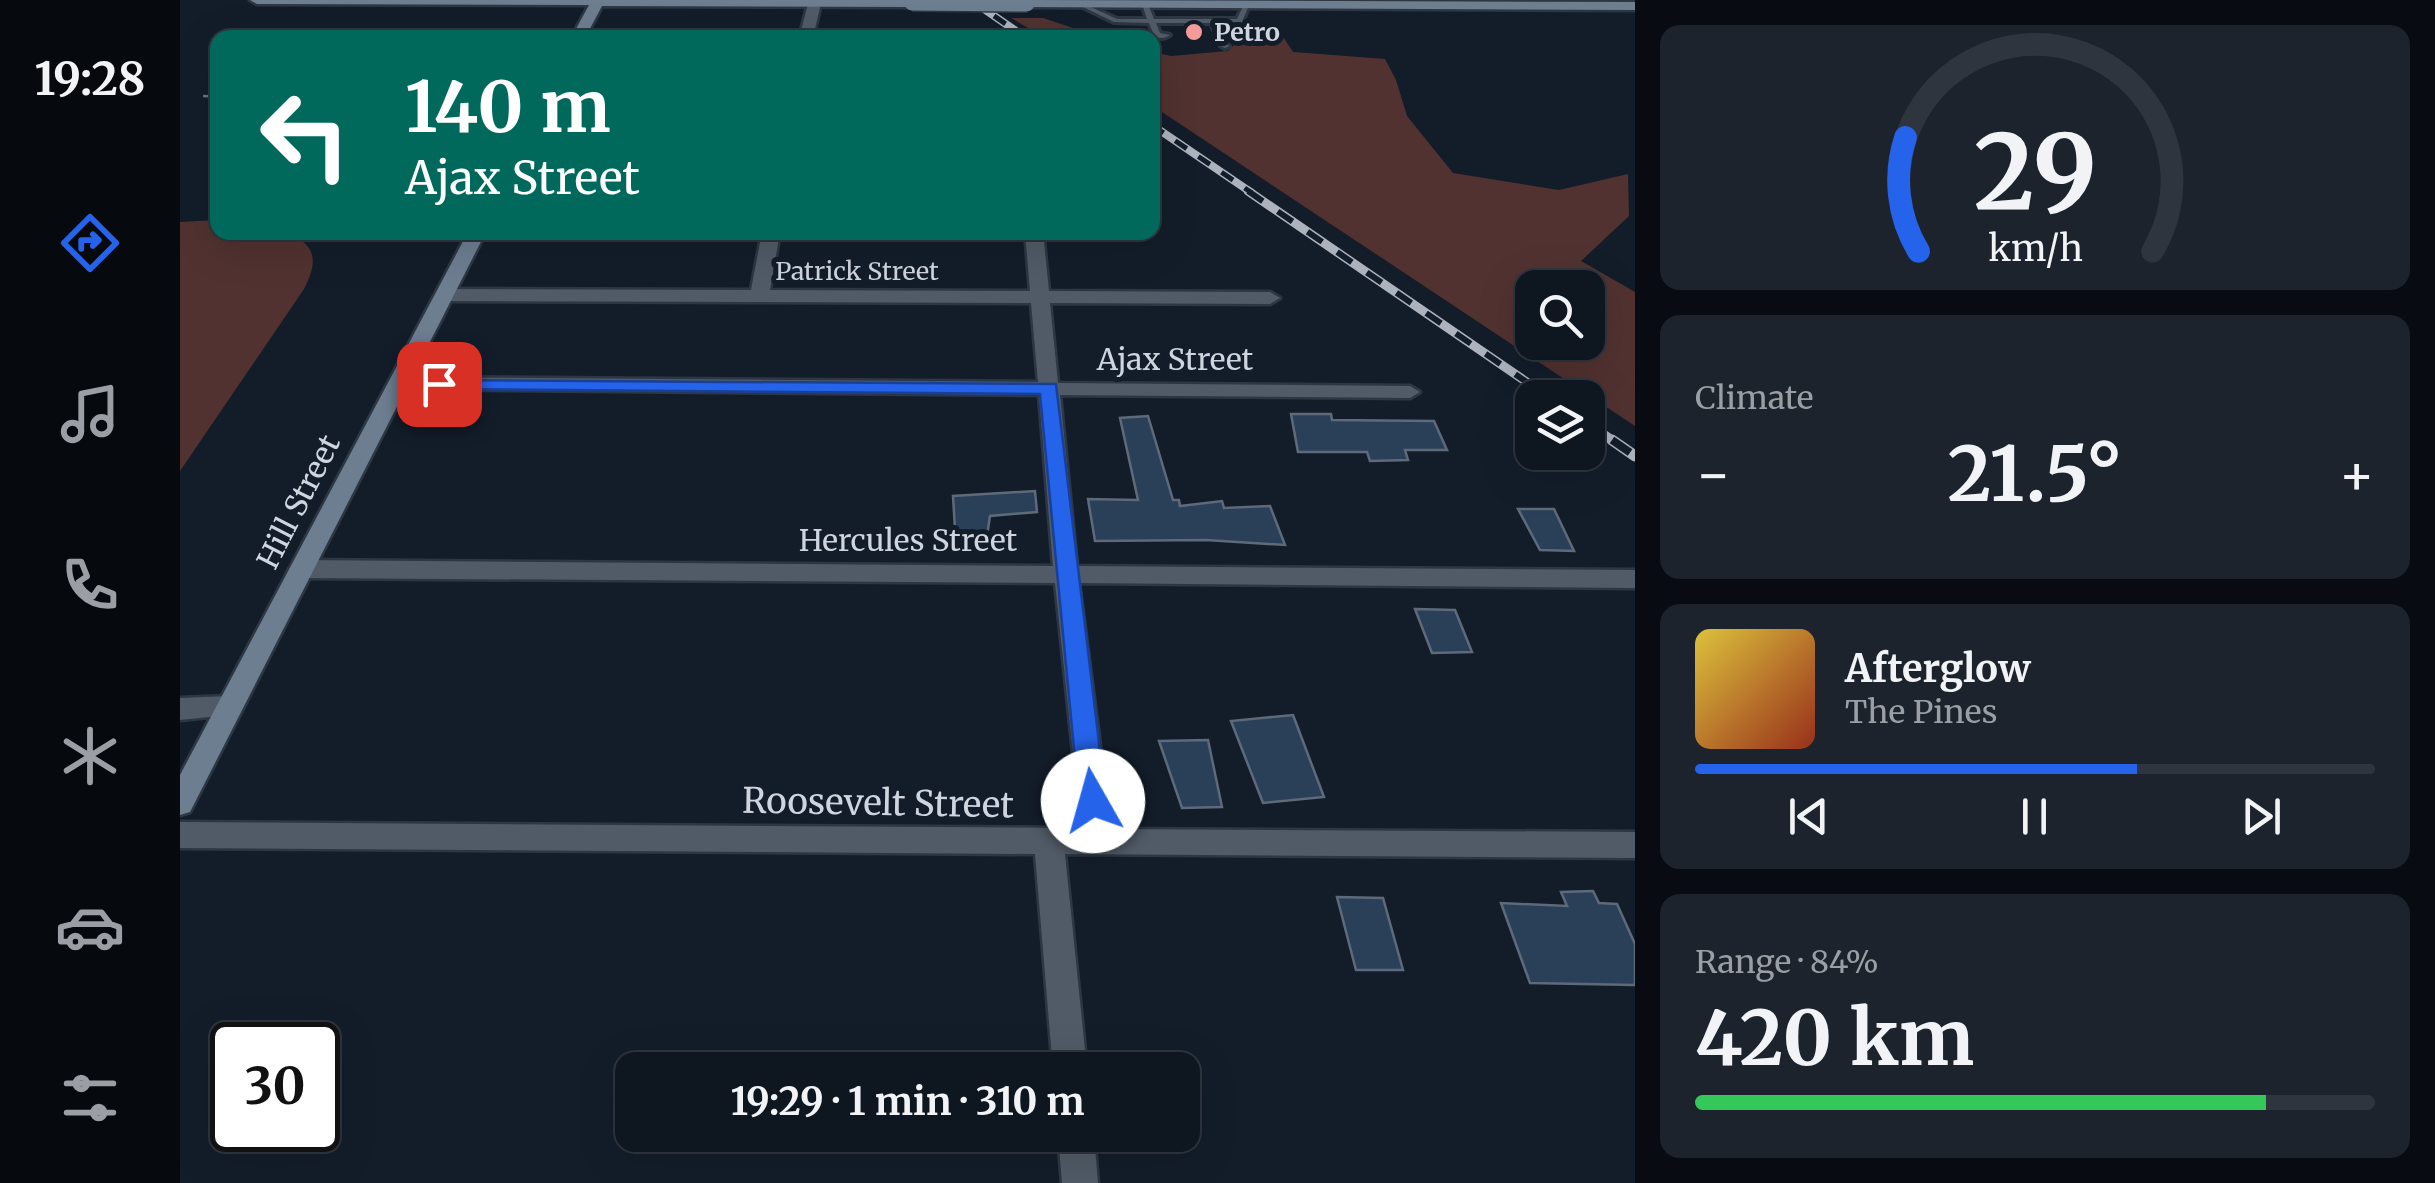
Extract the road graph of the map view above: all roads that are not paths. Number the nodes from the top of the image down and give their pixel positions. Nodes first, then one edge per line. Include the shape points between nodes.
1 (257, 0) edge
2 (597, 1) edge
3 (1169, 2) edge
4 (814, 3) junction
5 (1402, 3) edge
6 (1542, 3) edge
7 (1080, 4) junction
8 (1145, 4) junction
9 (1246, 5) junction
10 (1635, 6) edge
11 (1152, 21) junction
12 (1213, 21) junction
13 (582, 30) edge
14 (808, 30) edge
15 (1155, 30) edge
16 (1160, 35) edge
17 (1167, 35) dead end
18 (1204, 35) dead end
19 (1220, 35) junction
20 (1225, 46) dead end
21 (473, 240) edge
22 (770, 240) edge
23 (1035, 240) edge
24 (445, 295) junction
25 (760, 296) junction
26 (1041, 297) junction
27 (1270, 298) dead end
28 (400, 384) junction
29 (1049, 388) junction
30 (1410, 392) dead end
31 (301, 569) junction
32 (1066, 575) junction
33 (1635, 579) edge
34 (229, 707) junction
35 (180, 709) edge
36 (180, 803) edge
37 (180, 836) edge
38 (1097, 839) junction
39 (1049, 842) junction
40 (1635, 844) edge
41 (1068, 1052) edge
42 (1077, 1152) edge
43 (1080, 1183) edge

1 - 2 main road
2 - 4 main road
2 - 13 main road
3 - 8 main road
3 - 9 main road
4 - 7 main road, bridge
4 - 14 street
5 - 6 main road
5 - 9 main road
6 - 10 main road
7 - 8 main road
7 - 11 lane via 1116,21
8 - 11 lane
9 - 12 lane via 1240,21
11 - 12 lane
11 - 15 lane
12 - 19 lane
16 - 17 lane
18 - 19 lane
19 - 20 lane
21 - 24 main road, Hill Street
22 - 25 street
23 - 26 street
24 - 25 street, Patrick Street
24 - 28 main road, Hill Street
25 - 26 street, Patrick Street
26 - 27 street, Patrick Street
26 - 29 street
28 - 29 street, Ajax Street
28 - 31 main road, Hill Street
29 - 30 street, Ajax Street
29 - 32 street
31 - 32 street, Hercules Street
31 - 34 main road, Hill Street
32 - 33 street, Hercules Street
32 - 38 street
34 - 35 street
34 - 36 main road, Hill Street
37 - 39 street, Roosevelt Street
38 - 39 street, Roosevelt Street
38 - 40 street, Roosevelt Street
39 - 41 street
42 - 43 street

